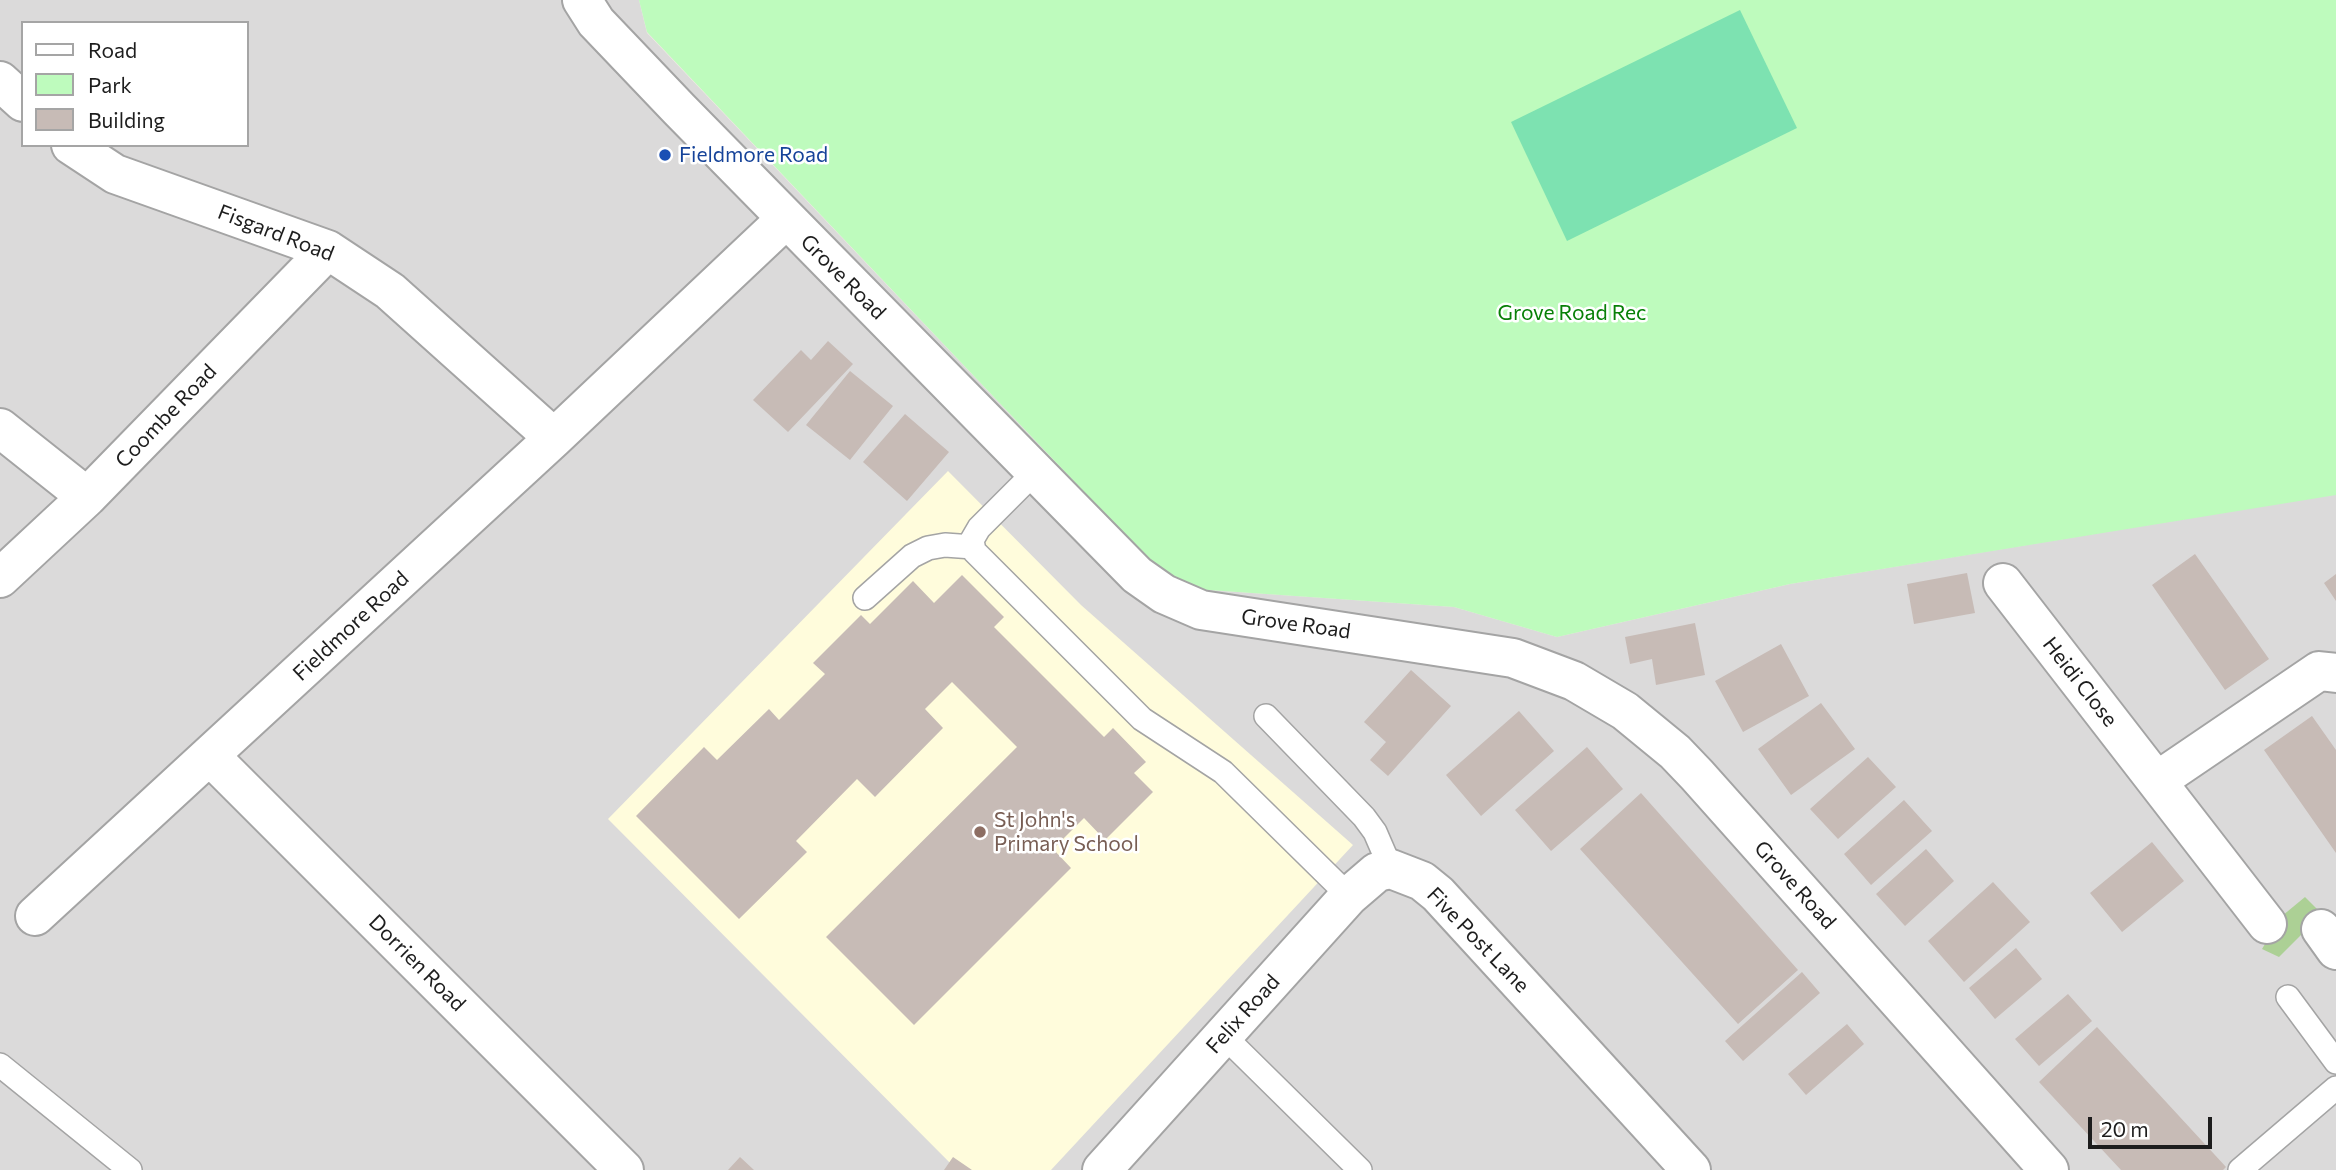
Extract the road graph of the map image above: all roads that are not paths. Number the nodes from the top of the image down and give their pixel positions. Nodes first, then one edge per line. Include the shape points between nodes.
1 (582, 0) edge
2 (0, 81) edge
3 (21, 100) edge
4 (74, 147) edge
5 (786, 219) junction
6 (328, 250) junction
7 (0, 428) edge
8 (554, 438) junction
9 (1035, 472) junction
10 (87, 497) junction
11 (973, 547) junction
12 (0, 578) edge
13 (2003, 583) dead end
14 (865, 598) dead end
15 (2336, 673) edge
16 (1266, 716) dead end
17 (210, 756) junction
18 (2157, 782) junction
19 (1391, 869) junction
20 (1349, 895) junction
21 (35, 916) dead end
22 (2267, 924) dead end
23 (2288, 997) dead end
24 (1224, 1036) junction
25 (2336, 1062) edge
26 (0, 1065) edge
27 (2336, 1088) edge
28 (130, 1170) edge
29 (624, 1170) edge
30 (1102, 1170) edge
31 (1360, 1170) edge
32 (1690, 1170) edge
33 (2049, 1170) edge
34 (2241, 1170) edge

1 - 5 street, Grove Road via 606,32
2 - 3 street
4 - 6 street, Fisgard Road via 115,174
5 - 8 street, Fieldmore Road
5 - 9 street, Grove Road
6 - 8 street, Fisgard Road via 390,291
6 - 10 street, Coombe Road
7 - 10 street
8 - 17 street, Fieldmore Road
9 - 11 lane via 979,528
9 - 33 street, Grove Road via 1137,575 1164,594 1201,610 1500,654 1574,681 1625,711 1690,767
10 - 12 street, Coombe Road
11 - 14 lane via 928,548 912,556
11 - 20 lane via 985,566 1142,719 1223,772
13 - 18 street, Heidi Close
15 - 18 street via 2319,671
16 - 19 lane via 1364,817
17 - 21 street, Fieldmore Road
17 - 29 street, Dorrien Road
18 - 22 street, Heidi Close
19 - 20 street, Felix Road via 1377,872
19 - 32 street, Five Post Lane via 1422,881 1438,894
20 - 24 street, Felix Road
23 - 25 lane
24 - 30 street, Felix Road
24 - 31 lane
26 - 28 lane
27 - 34 lane

